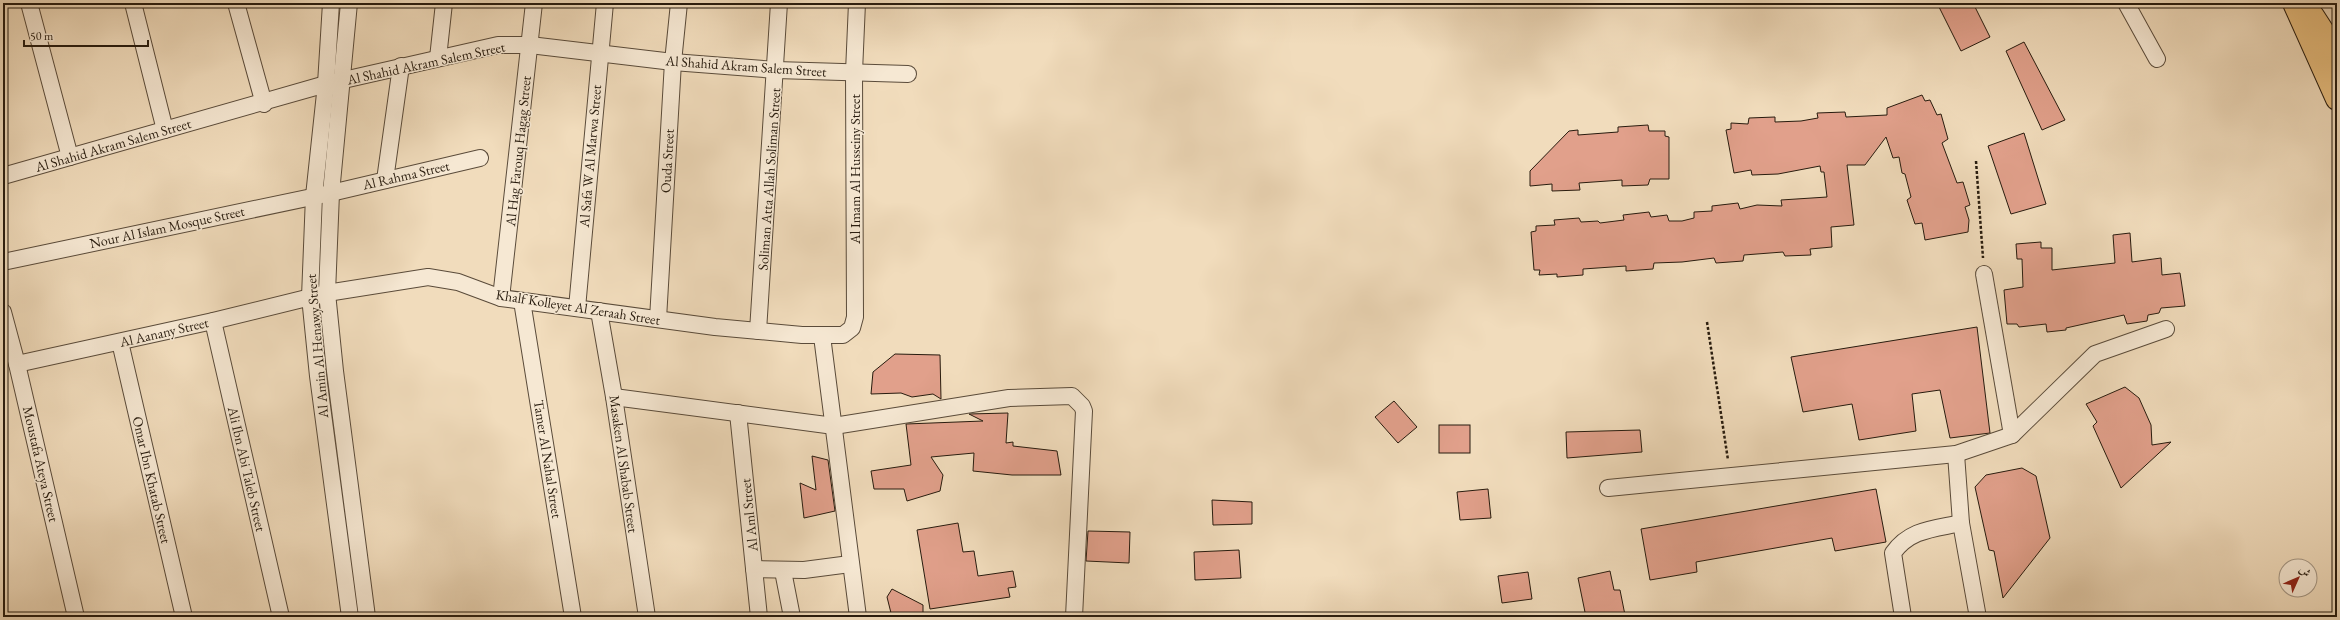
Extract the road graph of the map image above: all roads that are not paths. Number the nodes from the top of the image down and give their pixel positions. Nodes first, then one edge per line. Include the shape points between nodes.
1 (29, 3) edge
2 (133, 3) edge
3 (236, 3) edge
4 (331, 3) edge
5 (350, 3) edge
6 (444, 3) edge
7 (534, 3) edge
8 (605, 3) edge
9 (679, 3) edge
10 (780, 3) edge
11 (857, 3) edge
12 (2126, 3) edge
13 (2294, 3) edge
14 (2297, 3) edge
15 (530, 45) junction
16 (2337, 52) edge
17 (599, 53) junction
18 (438, 58) junction
19 (2157, 58) dead end
20 (673, 62) junction
21 (401, 66) junction
22 (776, 70) junction
23 (854, 72) junction
24 (908, 74) dead end
25 (334, 82) junction
26 (2337, 99) edge
27 (264, 104) junction
28 (165, 130) junction
29 (70, 158) junction
30 (480, 158) dead end
31 (3, 176) edge
32 (385, 180) junction
33 (331, 193) junction
34 (314, 196) junction
35 (3, 262) edge
36 (1984, 274) road end
37 (327, 293) junction
38 (310, 297) junction
39 (501, 298) junction
40 (522, 301) junction
41 (577, 308) junction
42 (598, 311) junction
43 (3, 312) edge
44 (658, 319) junction
45 (213, 321) junction
46 (2166, 329) dead end
47 (758, 331) junction
48 (848, 332) joint
49 (822, 336) junction
50 (120, 342) junction
51 (17, 364) junction
52 (614, 397) junction
53 (738, 413) junction
54 (834, 426) junction
55 (2012, 435) junction
56 (1956, 454) junction
57 (1608, 488) dead end
58 (1961, 522) junction
59 (850, 564) junction
60 (754, 569) junction
61 (783, 571) junction
62 (1977, 612) dead end
63 (76, 617) edge
64 (184, 617) edge
65 (281, 617) edge
66 (350, 617) edge
67 (367, 617) edge
68 (573, 617) edge
69 (647, 617) edge
70 (759, 617) edge
71 (792, 617) edge
72 (858, 617) edge
73 (1074, 617) edge
74 (1903, 617) edge

1 - 29 street
2 - 28 street
3 - 27 street
4 - 25 street, Al Amin Al Henawy Street
5 - 25 street, Al Amin Al Henawy Street
6 - 18 street
7 - 15 street, Al Hag Farouq Hagag Street
8 - 17 street, Al Safa W Al Marwa Street
9 - 20 street, Ouda Street
10 - 22 street, Soliman Atta Allah Soliman Street
11 - 23 street, Al Imam Al Husseiny Street
12 - 19 street
13 - 26 highway
14 - 16 highway via 2313,16
15 - 17 street, Al Shahid Akram Salem Street
15 - 18 street, Al Shahid Akram Salem Street via 498,45
15 - 39 street, Al Hag Farouq Hagag Street
17 - 20 street, Al Shahid Akram Salem Street
17 - 41 street, Al Safa W Al Marwa Street
18 - 21 street, Al Shahid Akram Salem Street
20 - 22 street, Al Shahid Akram Salem Street
20 - 44 street, Ouda Street
21 - 25 street, Al Shahid Akram Salem Street
21 - 32 street
22 - 23 street, Al Shahid Akram Salem Street
22 - 47 street, Soliman Atta Allah Soliman Street
23 - 24 street, Al Shahid Akram Salem Street
23 - 48 street, Al Imam Al Husseiny Street via 855,317
25 - 27 street, Al Shahid Akram Salem Street
25 - 33 street, Al Amin Al Henawy Street
25 - 34 street, Al Amin Al Henawy Street
27 - 28 street, Al Shahid Akram Salem Street
28 - 29 street, Al Shahid Akram Salem Street
29 - 31 street, Al Shahid Akram Salem Street
30 - 32 street, Al Rahma Street
32 - 33 street, Al Rahma Street
33 - 34 street, Nour Al Islam Mosque Street
33 - 37 street, Al Amin Al Henawy Street
34 - 35 street, Nour Al Islam Mosque Street
34 - 38 street, Al Amin Al Henawy Street
36 - 55 street
37 - 38 street, Khalf Kolleyet Al Zeraah Street
37 - 39 street, Khalf Kolleyet Al Zeraah Street via 428,277 458,282
37 - 67 street, Al Amin Al Henawy Street
38 - 45 street, Al Aanany Street
38 - 66 street, Al Amin Al Henawy Street
39 - 40 street, Khalf Kolleyet Al Zeraah Street
40 - 41 street, Khalf Kolleyet Al Zeraah Street
40 - 68 street, Tamer Al Nahal Street
41 - 42 street, Khalf Kolleyet Al Zeraah Street
42 - 44 street, Khalf Kolleyet Al Zeraah Street
42 - 52 street, Masaken Al Shabab Street
43 - 51 street, Moustafa Ateya Street
44 - 47 street, Khalf Kolleyet Al Zeraah Street
45 - 50 street, Al Aanany Street
45 - 65 street, Ali Ibn Abi Taleb Street
46 - 55 street via 2095,354
47 - 49 street, Khalf Kolleyet Al Zeraah Street
48 - 49 street, Khalf Kolleyet Al Zeraah Street via 837,337
49 - 54 street
50 - 51 street, Al Aanany Street
50 - 64 street, Omar Ibn Khatab Street
51 - 63 street, Moustafa Ateya Street
52 - 53 street
52 - 69 street, Masaken Al Shabab Street
53 - 54 street
53 - 60 street, Al Aml Street
54 - 59 street
54 - 73 street via 1009,398 1072,396 1078,400 1084,412
55 - 56 street
56 - 57 street
56 - 58 street
58 - 62 street
58 - 74 street via 1910,535 1899,543 1893,553
59 - 61 street
59 - 72 street
60 - 61 street
60 - 70 street, Al Aml Street
61 - 71 street

